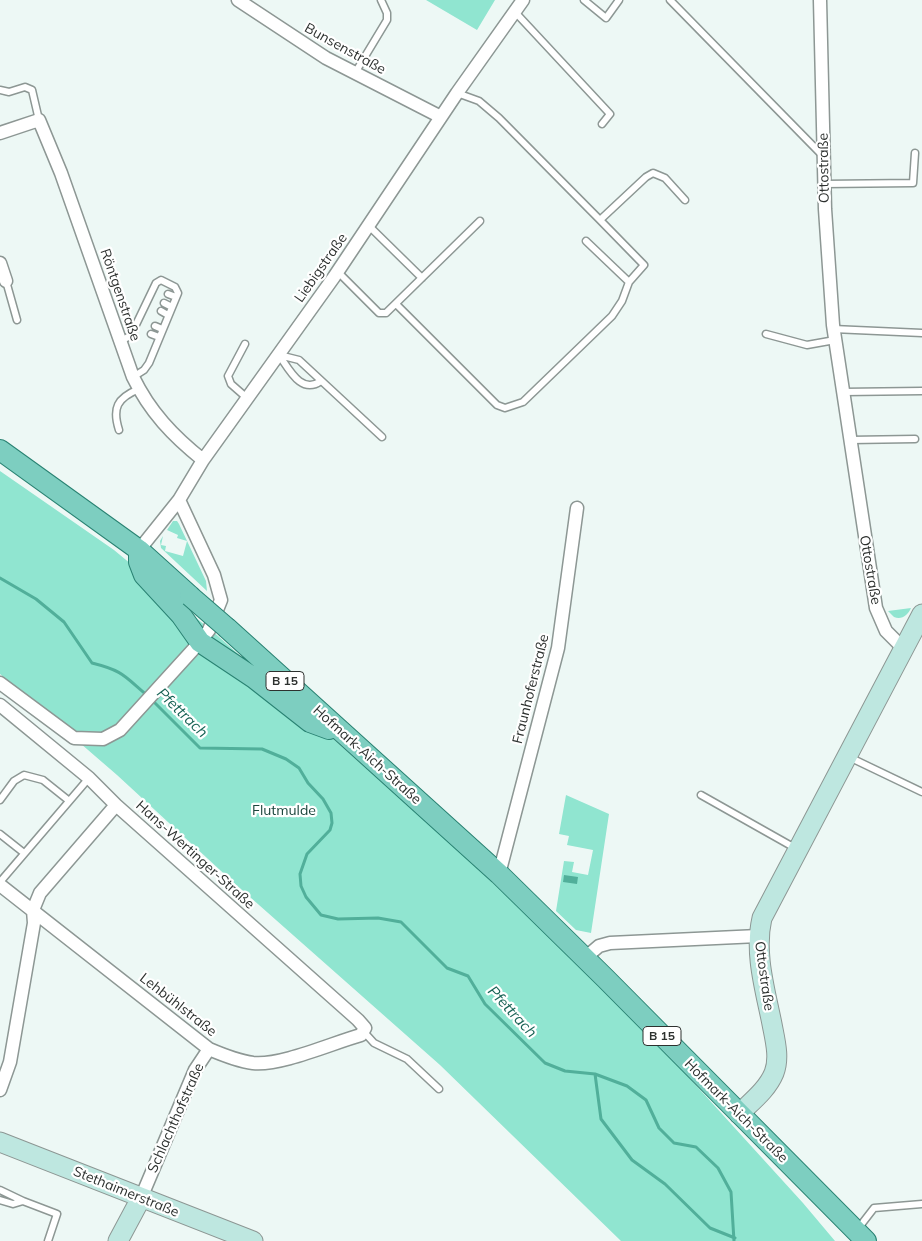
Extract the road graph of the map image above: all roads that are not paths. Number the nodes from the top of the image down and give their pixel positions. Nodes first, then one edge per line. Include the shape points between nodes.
1 (238, 0) edge
2 (380, 0) edge
3 (523, 0) edge
4 (584, 0) edge
5 (620, 0) edge
6 (670, 0) edge
7 (820, 0) edge
8 (515, 12) junction
9 (355, 73) junction
10 (0, 90) edge
11 (457, 93) junction
12 (440, 118) junction
13 (39, 120) junction
14 (602, 124) dead end
15 (0, 133) edge
16 (915, 152) dead end
17 (824, 158) junction
18 (824, 184) junction
19 (685, 200) dead end
20 (600, 220) junction
21 (480, 221) dead end
22 (369, 226) junction
23 (586, 241) dead end
24 (0, 263) edge
25 (338, 272) junction
26 (422, 278) junction
27 (6, 282) joint
28 (629, 282) junction
29 (168, 294) dead end
30 (176, 297) junction
31 (164, 303) dead end
32 (396, 304) junction
33 (172, 307) junction
34 (161, 311) dead end
35 (168, 315) junction
36 (17, 320) dead end
37 (155, 326) dead end
38 (162, 329) junction
39 (922, 332) edge
40 (151, 334) dead end
41 (766, 334) dead end
42 (834, 335) junction
43 (159, 337) junction
44 (120, 342) junction
45 (244, 344) dead end
46 (279, 354) junction
47 (320, 381) junction
48 (136, 383) junction
49 (922, 391) edge
50 (842, 392) junction
51 (247, 398) junction
52 (119, 430) dead end
53 (382, 437) dead end
54 (915, 439) dead end
55 (850, 440) junction
56 (0, 450) edge
57 (203, 460) junction
58 (179, 500) junction
59 (577, 508) dead end
60 (139, 550) junction
61 (922, 614) edge
62 (912, 640) edge
63 (200, 642) junction
64 (0, 683) edge
65 (0, 705) edge
66 (342, 734) junction
67 (848, 756) junction
68 (89, 778) junction
69 (922, 792) edge
70 (700, 795) dead end
71 (0, 800) edge
72 (68, 800) junction
73 (116, 805) junction
74 (0, 834) edge
75 (798, 850) junction
76 (24, 853) junction
77 (499, 874) junction
78 (0, 883) edge
79 (32, 910) junction
80 (758, 936) junction
81 (585, 958) junction
82 (364, 1032) junction
83 (209, 1049) junction
84 (0, 1090) edge
85 (439, 1090) dead end
86 (739, 1114) junction
87 (0, 1142) edge
88 (0, 1190) edge
89 (141, 1198) junction
90 (0, 1200) edge
91 (23, 1201) junction
92 (922, 1204) edge
93 (861, 1236) edge
94 (48, 1241) edge
95 (118, 1241) edge
96 (251, 1241) edge

1 - 9 street, Bunsenstraße via 297,40
2 - 9 lane via 387,20
3 - 8 street, Liebigstraße
4 - 5 lane via 606,18
6 - 17 lane
7 - 17 street, Ottostraße
8 - 11 street, Liebigstraße
8 - 14 lane via 610,114
9 - 12 street, Bunsenstraße
10 - 13 lane via 9,92 25,87 32,90
11 - 12 street, Liebigstraße
11 - 20 lane via 479,101 499,118
12 - 22 street, Liebigstraße
13 - 15 street
13 - 44 street, Röntgenstraße via 61,173
16 - 18 lane via 914,183
17 - 18 street, Ottostraße
18 - 42 street, Ottostraße
19 - 20 lane via 665,178 653,173
20 - 28 lane via 644,265
21 - 26 lane
22 - 25 street, Liebigstraße
22 - 26 lane
23 - 28 lane
24 - 27 street
25 - 32 lane via 379,313 386,313
25 - 46 street, Liebigstraße
26 - 32 lane
27 - 36 lane
28 - 32 lane via 612,316 523,402 505,408 497,405
29 - 30 lane
30 - 33 lane
30 - 44 lane via 175,286 162,280 138,327
31 - 33 lane
33 - 35 lane
34 - 35 lane
35 - 38 lane
37 - 38 lane
38 - 43 lane
39 - 42 lane
40 - 43 lane
41 - 42 lane via 807,345
42 - 50 street, Ottostraße
43 - 48 lane via 149,363
44 - 48 street, Röntgenstraße
45 - 51 lane via 228,376 231,384
46 - 47 lane via 299,360
46 - 47 lane via 295,378 308,386
46 - 51 street, Liebigstraße
47 - 53 lane
48 - 52 lane via 116,406
48 - 57 street, Röntgenstraße via 165,427
49 - 50 lane
50 - 55 street, Ottostraße
51 - 57 street, Liebigstraße
54 - 55 lane
55 - 62 street, Ottostraße via 876,608 886,631
56 - 60 main road, Hofmark-Aich-Straße / B 15
57 - 58 street, Liebigstraße
58 - 60 street, Liebigstraße
58 - 63 street via 214,576 221,600
59 - 77 street, Fraunhoferstraße via 558,648
60 - 63 main road via 138,562 144,575 181,615
60 - 66 main road, Hofmark-Aich-Straße / B 15, bridge
61 - 62 street
62 - 67 street, Ottostraße
63 - 64 street via 120,730 103,739 74,738
63 - 66 main road via 254,678 310,722
65 - 68 street, Hans-Wertinger-Straße
66 - 77 main road, Hofmark-Aich-Straße / B 15
67 - 69 lane
67 - 75 street, Ottostraße
68 - 72 lane
68 - 73 street, Hans-Wertinger-Straße
70 - 75 lane
71 - 72 lane via 14,781 24,775 43,780
72 - 76 lane
73 - 79 street via 76,848 40,893
73 - 82 street, Hans-Wertinger-Straße via 358,1020 365,1028
74 - 76 lane
75 - 80 street, Ottostraße via 762,918
76 - 78 lane
77 - 81 main road, Hofmark-Aich-Straße / B 15
78 - 79 street, Lehbühlstraße
79 - 83 street, Lehbühlstraße
79 - 84 street via 34,923 10,1062
80 - 81 street via 610,943 598,946
80 - 86 street, Ottostraße via 777,1053 768,1085
81 - 86 main road, Hofmark-Aich-Straße / B 15
82 - 83 street, Lehbühlstraße via 269,1062 254,1063
82 - 85 lane via 374,1043 406,1058
83 - 89 street, Schlachthofstraße via 195,1070
86 - 93 main road, Hofmark-Aich-Straße / B 15
87 - 89 street, Stethaimerstraße
88 - 91 lane
89 - 95 street, Schlachthofstraße
89 - 96 street, Stethaimerstraße
90 - 91 lane via 13,1204
91 - 94 lane via 57,1214
92 - 93 lane via 874,1208

